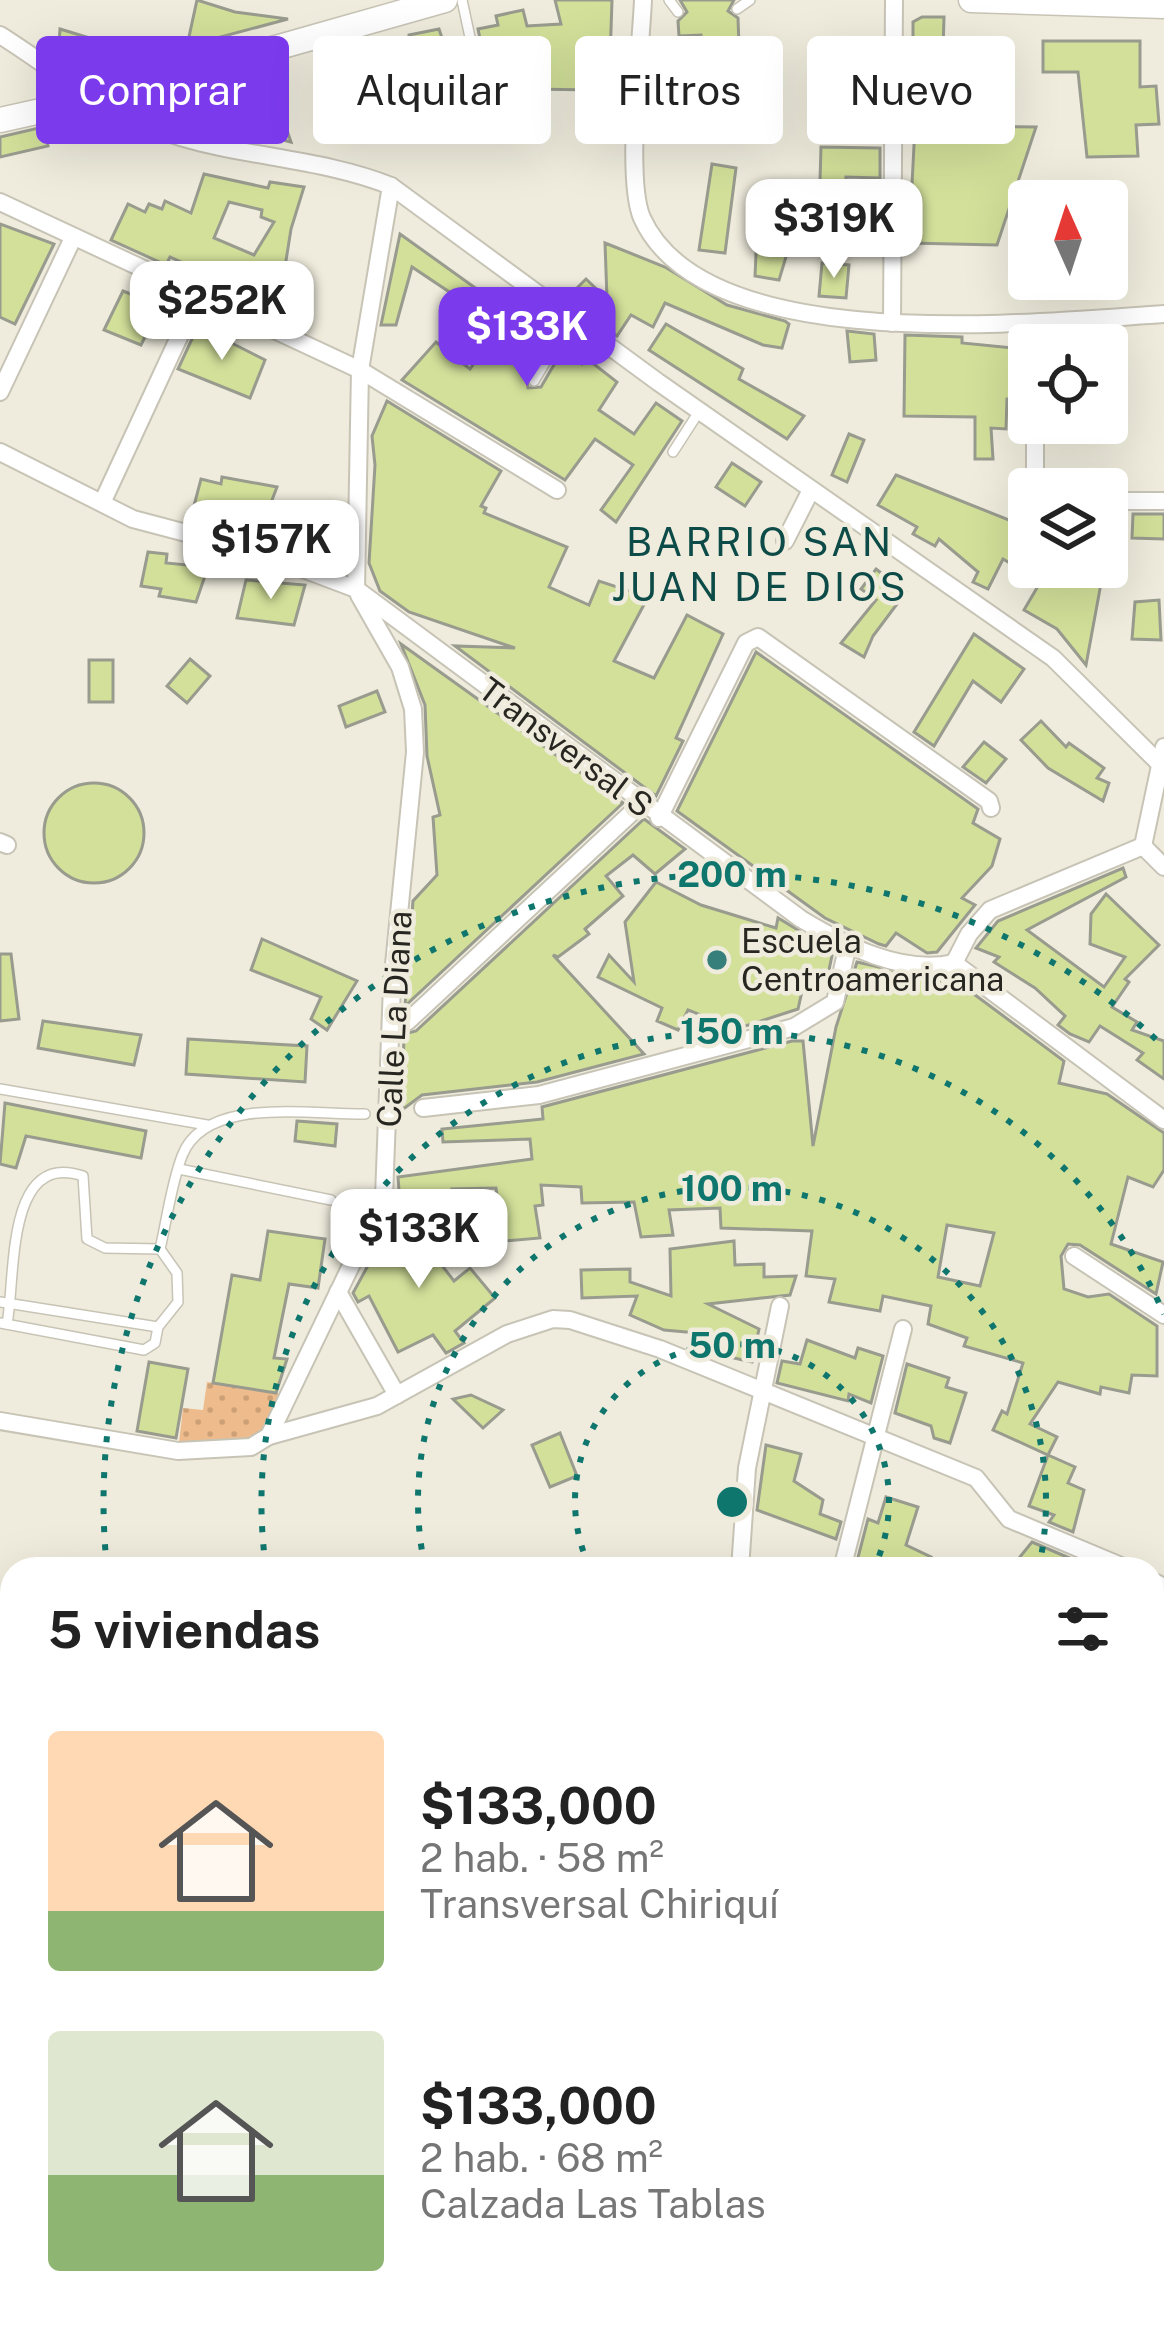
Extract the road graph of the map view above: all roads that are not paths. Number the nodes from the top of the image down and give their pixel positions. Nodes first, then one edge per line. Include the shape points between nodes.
1 (445, 0) edge
2 (462, 0) edge
3 (643, 0) edge
4 (669, 0) edge
5 (750, 0) edge
6 (894, 0) edge
7 (971, 0) edge
8 (1072, 2) edge
9 (420, 5) edge
10 (1164, 6) edge
11 (737, 9) dead end
12 (678, 12) dead end
13 (0, 35) edge
14 (470, 36) edge
15 (289, 43) edge
16 (36, 58) edge
17 (36, 112) edge
18 (0, 120) edge
19 (215, 144) edge
20 (392, 186) junction
21 (0, 202) edge
22 (73, 238) junction
23 (199, 294) junction
24 (1164, 314) edge
25 (571, 319) junction
26 (892, 322) junction
27 (1035, 322) joint
28 (360, 370) junction
29 (534, 381) dead end
30 (0, 392) edge
31 (700, 410) junction
32 (0, 452) edge
33 (673, 452) dead end
34 (557, 490) dead end
35 (812, 490) junction
36 (1128, 501) edge
37 (1164, 502) edge
38 (102, 503) junction
39 (785, 542) dead end
40 (356, 589) junction
41 (1164, 747) edge
42 (1162, 766) edge
43 (641, 804) junction
44 (991, 808) dead end
45 (658, 818) junction
46 (1142, 845) junction
47 (1164, 867) edge
48 (848, 944) junction
49 (954, 962) junction
50 (407, 1022) dead end
51 (0, 1089) edge
52 (423, 1108) dead end
53 (365, 1114) dead end
54 (1164, 1120) edge
55 (207, 1125) junction
56 (179, 1169) junction
57 (331, 1201) dead end
58 (160, 1249) junction
59 (1074, 1256) dead end
60 (338, 1292) junction
61 (5, 1303) edge
62 (780, 1306) dead end
63 (1164, 1315) edge
64 (3, 1323) edge
65 (158, 1328) junction
66 (903, 1329) dead end
67 (760, 1392) junction
68 (397, 1395) junction
69 (0, 1421) edge
70 (268, 1436) junction
71 (875, 1437) junction
72 (741, 1557) edge
73 (845, 1557) edge
74 (1099, 1557) edge

1 - 9 street
2 - 14 lane
3 - 26 street via 636,188 642,218 708,285 778,310
4 - 12 lane
5 - 11 lane
6 - 26 street
7 - 8 street
8 - 10 street
9 - 15 street
13 - 16 street
17 - 18 street
19 - 20 street via 347,168
20 - 25 street
20 - 28 street
21 - 22 street
22 - 23 street
22 - 30 street
23 - 28 street
23 - 38 street
24 - 27 street
25 - 29 lane
25 - 31 street
26 - 27 street
28 - 34 street
28 - 40 street
31 - 33 lane
31 - 35 street
32 - 38 street, Transversal S
35 - 39 street
35 - 42 street via 1053,658
36 - 37 street
38 - 40 street, Transversal S
40 - 43 street, Transversal S
40 - 60 street, Calle La Diana via 400,667 415,752 392,985 384,1197
41 - 42 street
42 - 46 street
43 - 45 street, Transversal S
43 - 50 street
44 - 45 street via 761,637 746,643
45 - 48 street, Transversal S
46 - 47 street
46 - 49 street via 990,910
48 - 49 street, Transversal S via 915,968
48 - 52 street via 835,1001 794,1027 539,1095
49 - 54 street
51 - 55 lane
53 - 55 lane via 240,1115
55 - 56 lane via 183,1151
56 - 57 lane
56 - 58 lane
58 - 61 lane via 105,1248 87,1239 86,1182 61,1169 39,1177 21,1209
58 - 65 lane via 177,1273 178,1302
59 - 63 street
60 - 68 street
60 - 70 street, Calle La Diana
61 - 64 lane
61 - 65 lane
62 - 67 street
64 - 65 lane via 143,1350
66 - 71 street
67 - 68 street via 660,1349 553,1319 507,1334
67 - 71 street
67 - 72 street
68 - 70 street
69 - 70 street via 178,1451 251,1447
71 - 73 street
71 - 74 street via 976,1478 1010,1519

